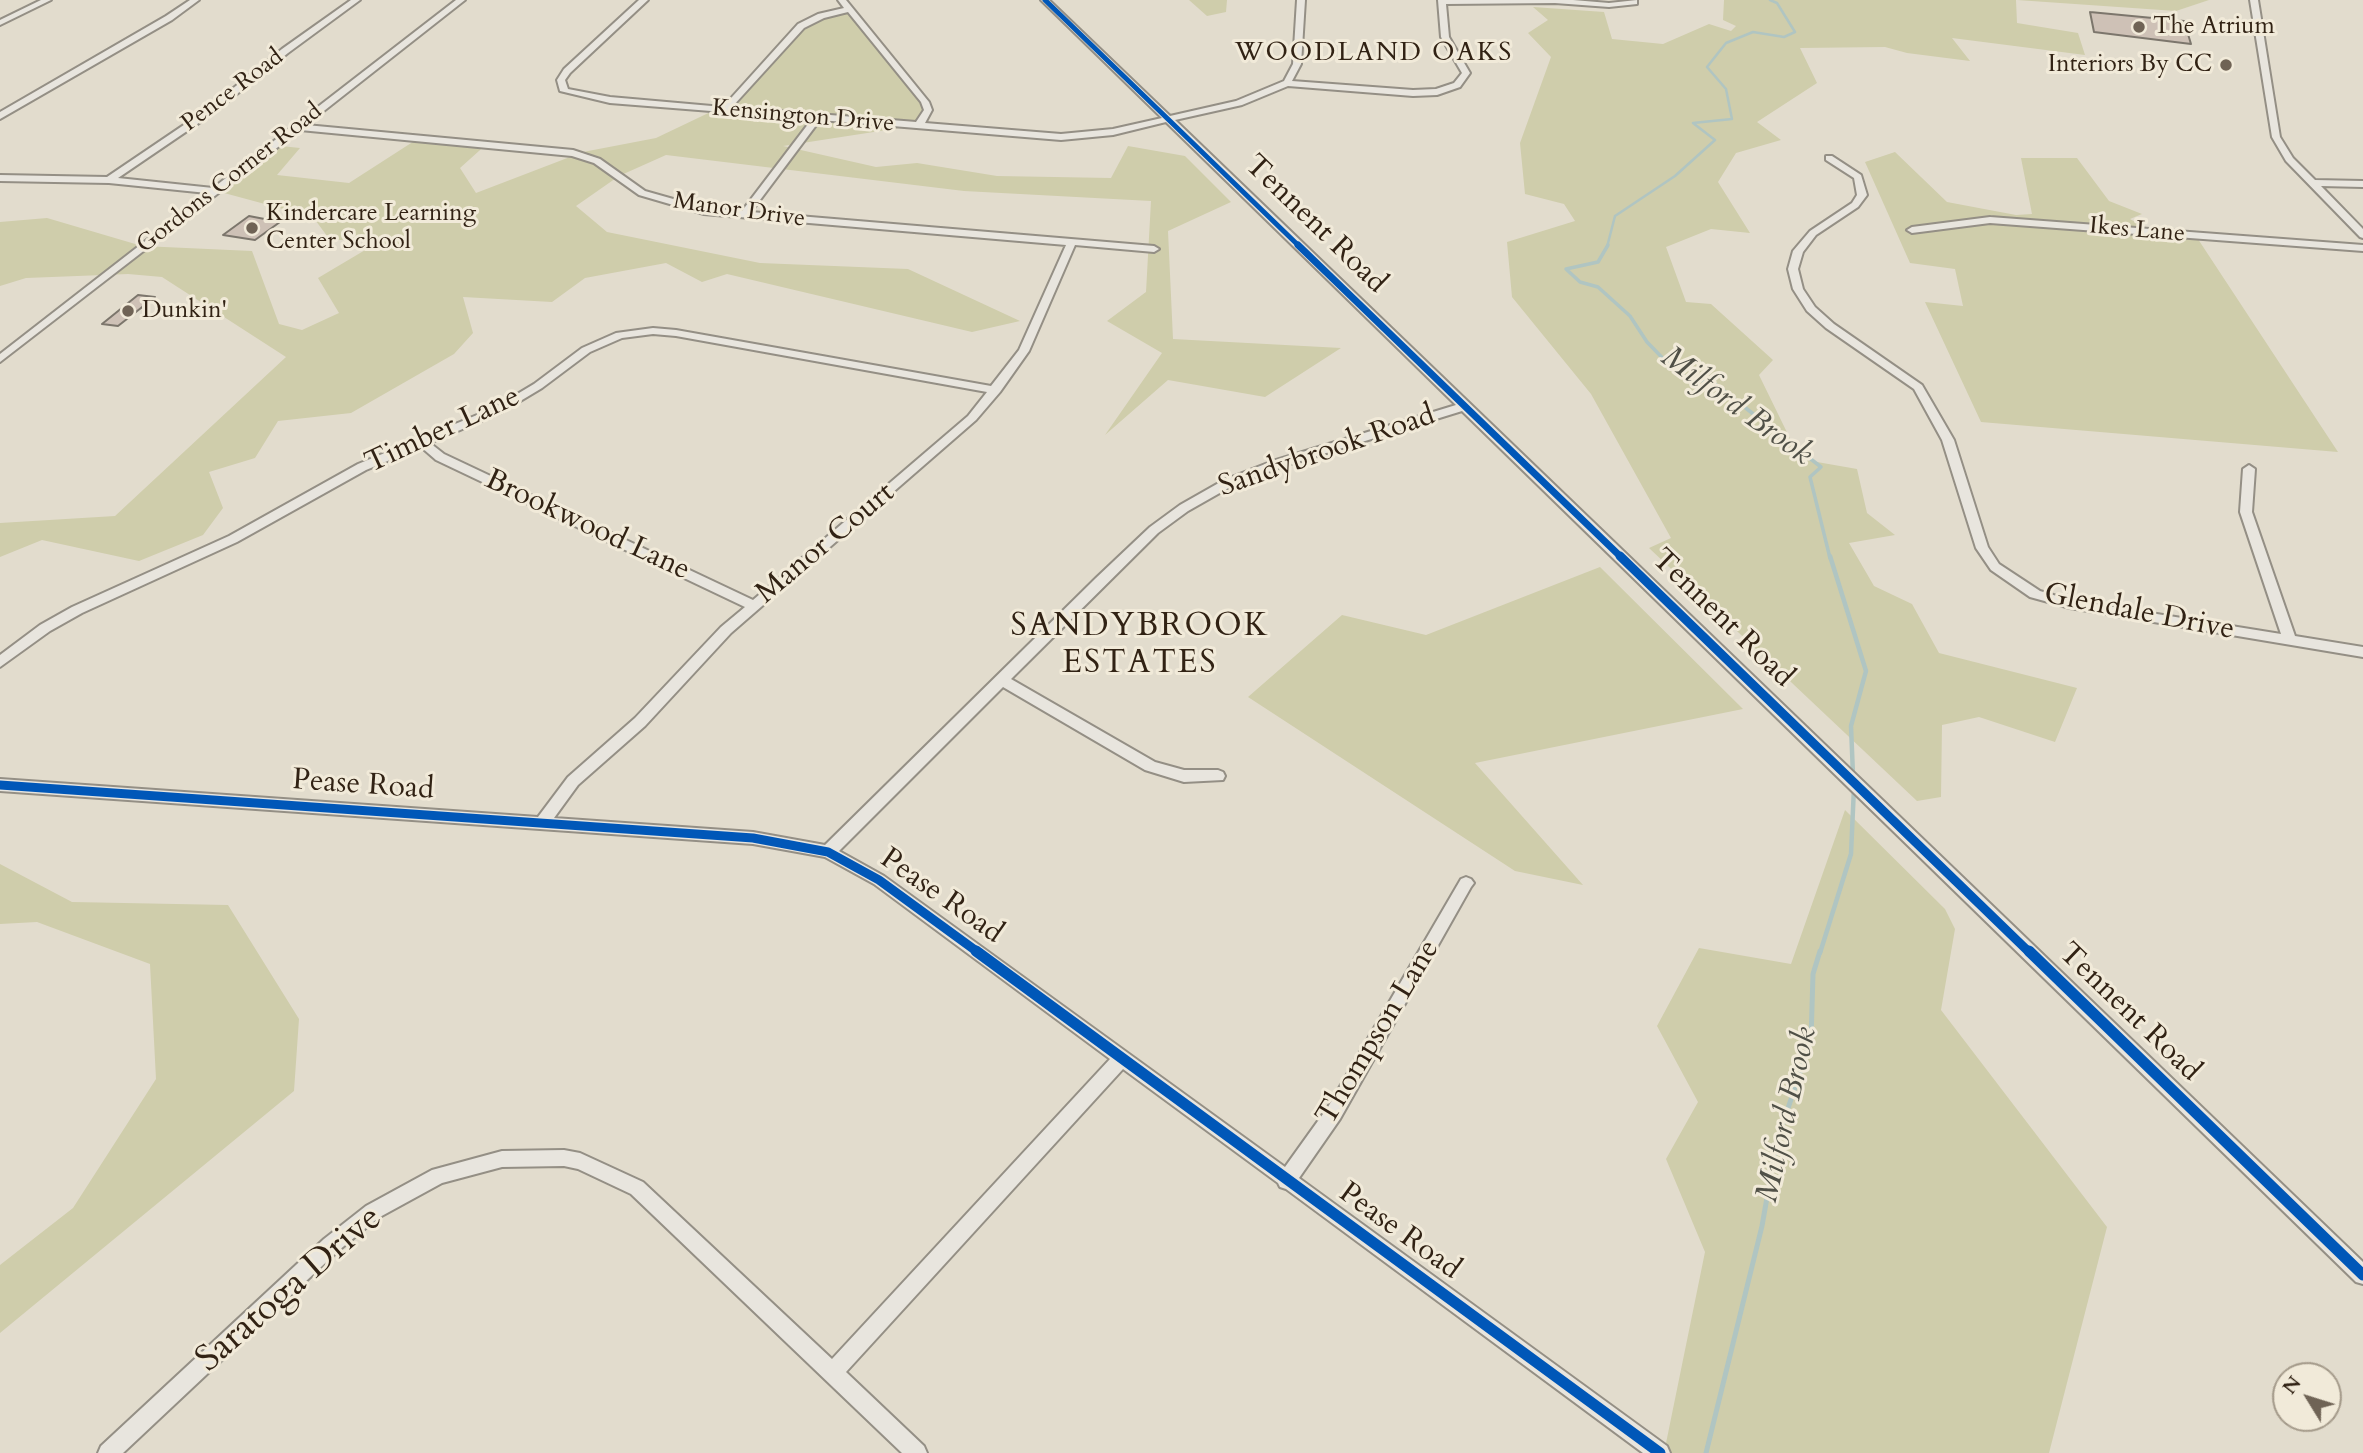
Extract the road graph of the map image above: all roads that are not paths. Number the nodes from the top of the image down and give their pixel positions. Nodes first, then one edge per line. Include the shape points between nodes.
1 (47, 0) edge
2 (195, 0) edge
3 (356, 0) edge
4 (461, 0) edge
5 (643, 0) edge
6 (842, 0) edge
7 (1045, 0) edge
8 (1301, 0) edge
9 (2254, 0) edge
10 (1443, 1) edge
11 (1634, 2) dead end
12 (851, 9) junction
13 (0, 23) edge
14 (1287, 83) junction
15 (725, 110) junction
16 (0, 117) edge
17 (817, 118) junction
18 (1168, 119) junction
19 (296, 127) junction
20 (918, 127) junction
21 (1829, 158) dead end
22 (0, 178) edge
23 (109, 180) junction
24 (2311, 183) junction
25 (2363, 184) edge
26 (213, 191) junction
27 (744, 215) junction
28 (1912, 230) dead end
29 (2363, 235) edge
30 (1072, 242) junction
31 (2363, 248) edge
32 (1154, 249) dead end
33 (0, 359) edge
34 (996, 390) junction
35 (1465, 406) junction
36 (424, 443) junction
37 (2249, 469) dead end
38 (753, 605) junction
39 (2290, 640) junction
40 (2363, 652) edge
41 (0, 662) edge
42 (1001, 679) junction
43 (1218, 776) dead end
44 (0, 785) edge
45 (544, 822) junction
46 (828, 852) junction
47 (1466, 883) dead end
48 (1122, 1058) junction
49 (1286, 1181) junction
50 (2363, 1275) edge
51 (833, 1372) junction
52 (108, 1453) edge
53 (918, 1453) edge
54 (1660, 1453) edge

1 - 13 street
2 - 16 street
3 - 23 street, Pence Road via 209,112
4 - 19 street, Gordons Corner Road
5 - 15 street, Kensington Drive via 567,71 562,89 590,98
6 - 12 street
7 - 18 street, Tennent Road
8 - 14 street via 1297,64
9 - 24 street via 2276,137
10 - 11 street
10 - 14 street via 1445,37 1466,73 1457,85 1413,93
12 - 15 street via 801,26
12 - 20 street via 926,103
14 - 18 street, Kensington Drive via 1252,100
15 - 17 street, Kensington Drive
17 - 20 street, Kensington Drive
17 - 27 street
18 - 20 street, Kensington Drive via 1113,132 1061,137
18 - 35 street, Tennent Road
19 - 26 street, Gordons Corner Road
19 - 27 street, Manor Drive via 573,153 597,160 654,198
21 - 39 street, Glendale Drive via 1858,177 1862,195 1855,205 1813,233 1798,251 1793,269 1798,289 1830,326 1918,387 1948,440 1982,548 1995,568 2019,586 2052,600
22 - 23 street
23 - 26 street
24 - 25 street
24 - 29 street
26 - 33 street, Gordons Corner Road
27 - 30 street, Manor Drive
28 - 31 street, Ikes Lane via 2009,221
30 - 32 street, Manor Drive
30 - 34 street, Manor Court via 1024,351
34 - 36 street, Timber Lane via 676,333 641,331 597,344 509,404
34 - 38 street, Manor Court via 947,442
35 - 42 street, Sandybrook Road via 1277,464 1213,490 1154,530
35 - 50 street, Tennent Road
36 - 38 street, Brookwood Lane via 440,457
36 - 41 street, Timber Lane via 362,467 233,539 77,610
37 - 39 street via 2246,512
38 - 45 street, Manor Court via 640,722 573,781
39 - 40 street, Glendale Drive
42 - 43 street via 1150,766 1184,776
42 - 46 street, Sandybrook Road
44 - 45 street, Pease Road
45 - 46 street, Pease Road via 753,838
46 - 48 street, Pease Road via 879,880
47 - 49 street, Thompson Lane via 1334,1113
48 - 49 street, Pease Road
48 - 51 street
49 - 54 street, Pease Road
51 - 52 street, Saratoga Drive via 637,1188 579,1161 502,1159 438,1176 372,1212
51 - 53 street, Saratoga Drive

